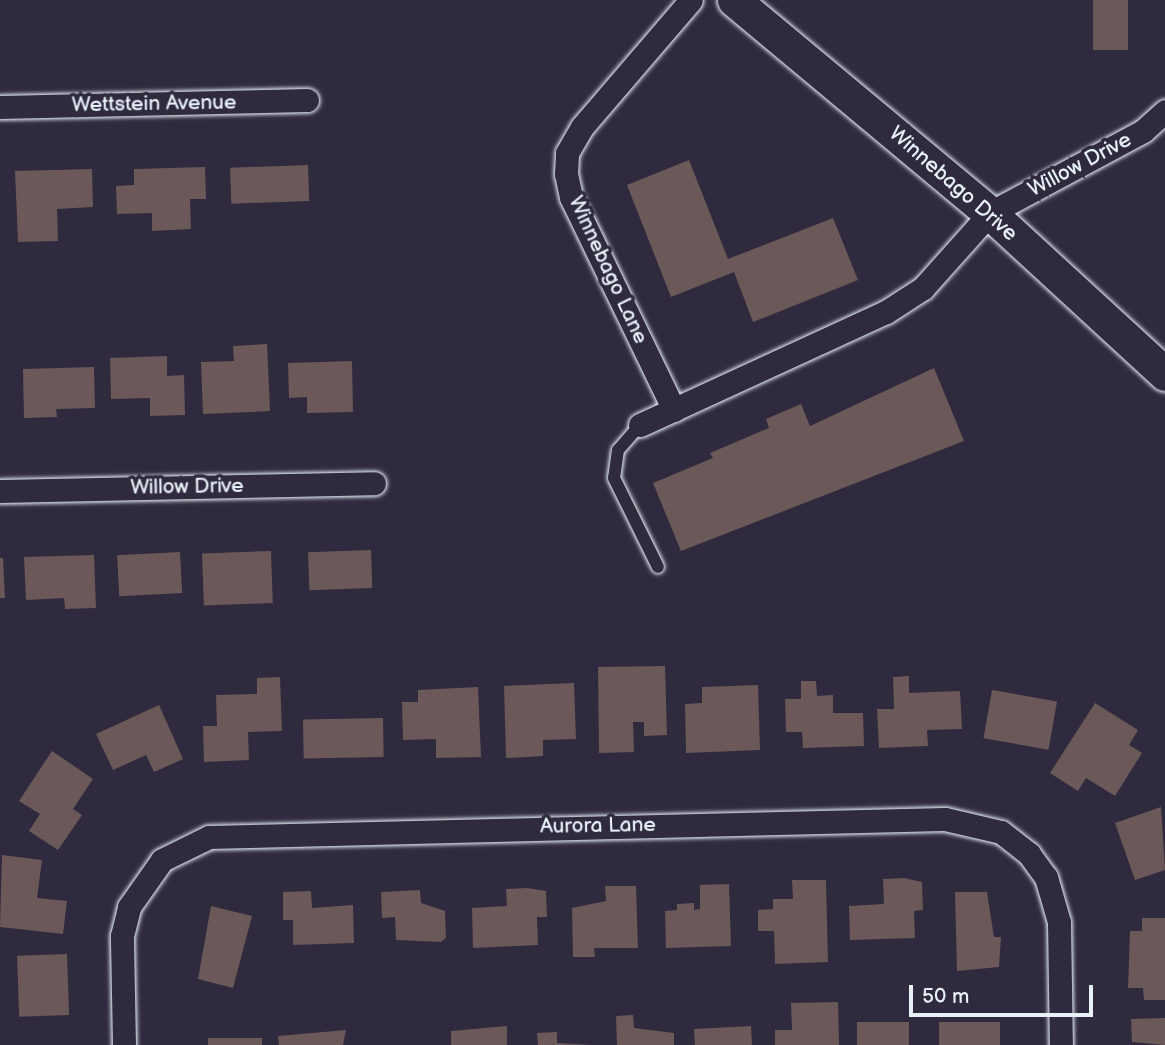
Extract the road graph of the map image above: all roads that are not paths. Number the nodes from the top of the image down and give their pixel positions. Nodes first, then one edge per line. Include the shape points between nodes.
1 (691, 0) edge
2 (734, 0) edge
3 (307, 100) dead end
4 (0, 107) edge
5 (1165, 111) edge
6 (990, 213) junction
7 (1165, 374) edge
8 (674, 410) junction
9 (640, 425) joint
10 (374, 483) dead end
11 (0, 491) edge
12 (658, 567) dead end
13 (124, 1045) edge
14 (1061, 1045) edge

1 - 8 street, Winnebago Lane via 582,127 567,163 571,197
2 - 6 main road, Winnebago Drive
3 - 4 street, Wettstein Avenue
5 - 6 street, Willow Drive via 1143,131
6 - 7 main road, Winnebago Drive
6 - 8 street via 923,288 886,312
8 - 9 street
9 - 12 lane via 618,450 614,478
10 - 11 street, Willow Drive
13 - 14 street, Aurora Lane via 122,936 129,908 162,860 209,836 945,818 1001,832 1029,854 1046,877 1059,922

